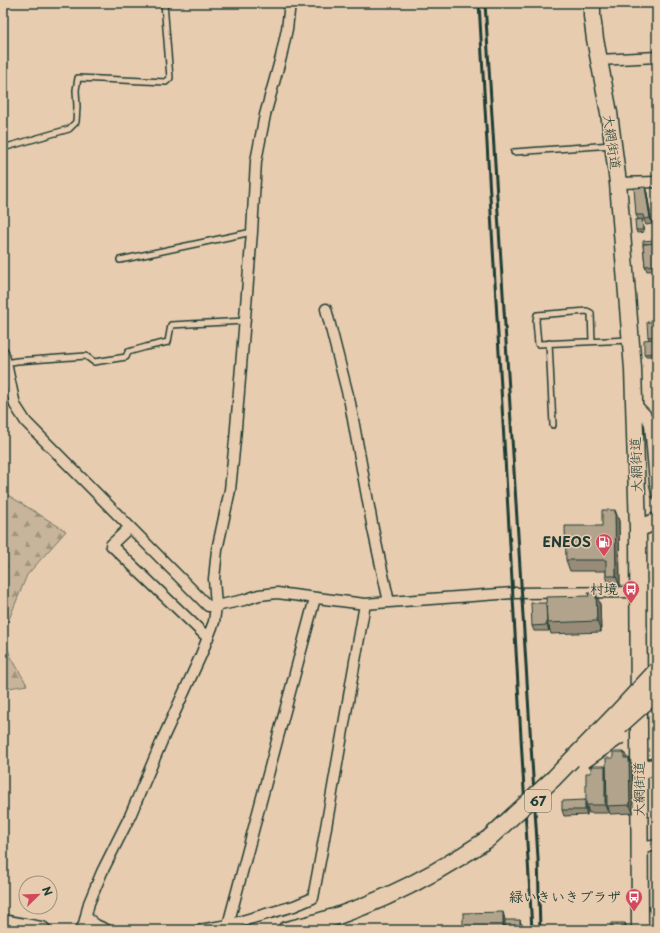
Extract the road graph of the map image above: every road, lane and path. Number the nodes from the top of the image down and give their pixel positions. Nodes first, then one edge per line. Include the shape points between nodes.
1 (164, 3) edge
2 (290, 3) edge
3 (592, 3) edge
4 (657, 56) edge
5 (599, 60) junction
6 (613, 145) junction
7 (3, 148) edge
8 (514, 152) dead end
9 (657, 182) edge
10 (618, 183) junction
11 (252, 232) junction
12 (120, 260) dead end
13 (326, 309) dead end
14 (245, 321) junction
15 (631, 340) junction
16 (592, 341) junction
17 (548, 343) junction
18 (3, 352) edge
19 (6, 363) junction
20 (634, 403) junction
21 (553, 425) dead end
22 (657, 494) edge
23 (657, 521) edge
24 (130, 527) junction
25 (638, 529) junction
26 (657, 531) edge
27 (638, 592) junction
28 (315, 598) junction
29 (389, 602) junction
30 (365, 604) junction
31 (216, 606) junction
32 (208, 638) junction
33 (657, 670) edge
34 (657, 692) edge
35 (657, 708) edge
36 (584, 760) junction
37 (657, 766) edge
38 (639, 771) junction
39 (488, 839) junction
40 (657, 845) edge
41 (640, 848) junction
42 (86, 917) junction
43 (3, 923) edge
44 (228, 925) junction
45 (42, 930) edge
46 (81, 930) edge
47 (107, 930) edge
48 (200, 930) edge
49 (286, 930) edge
50 (640, 930) edge

1 - 7 lane via 170,78 166,82 78,78 76,122 69,129
2 - 11 street via 287,29 256,161
3 - 5 main road, 大網街道
4 - 5 street
5 - 6 main road, 大網街道
6 - 8 lane
6 - 10 main road, 大網街道
9 - 10 street
10 - 15 main road, 大網街道
11 - 12 lane
11 - 14 street
13 - 29 street via 350,403
14 - 19 lane via 170,325 168,342 128,352 126,357 94,362 86,356
14 - 31 street via 230,490 217,550 214,579
15 - 16 lane
15 - 20 main road, 大網街道
16 - 17 lane
16 - 17 lane via 591,313 587,311 537,315 538,344
17 - 21 lane
18 - 19 street
19 - 24 street via 15,405 26,422
20 - 22 street via 645,414 650,424
20 - 25 main road, 大網街道
23 - 25 main road
24 - 31 street via 208,606
24 - 32 street via 111,545
25 - 26 main road
25 - 27 main road, 大網街道
27 - 29 street via 512,593
27 - 38 main road, 大網街道
28 - 30 street
28 - 31 street via 277,593
28 - 44 street
29 - 30 street
30 - 44 street via 313,898
31 - 32 street
32 - 42 street via 130,816 102,872
33 - 39 main road, bridge via 554,778
34 - 36 main road, 67, bridge
35 - 36 main road, bridge
36 - 39 main road, 67, bridge via 515,820
37 - 38 main road
38 - 41 main road, 大網街道
39 - 49 main road, 67 via 407,887 370,904 335,917
40 - 41 street
41 - 50 main road, 大網街道
42 - 46 street
42 - 47 street via 96,926
43 - 45 main road
44 - 48 street

